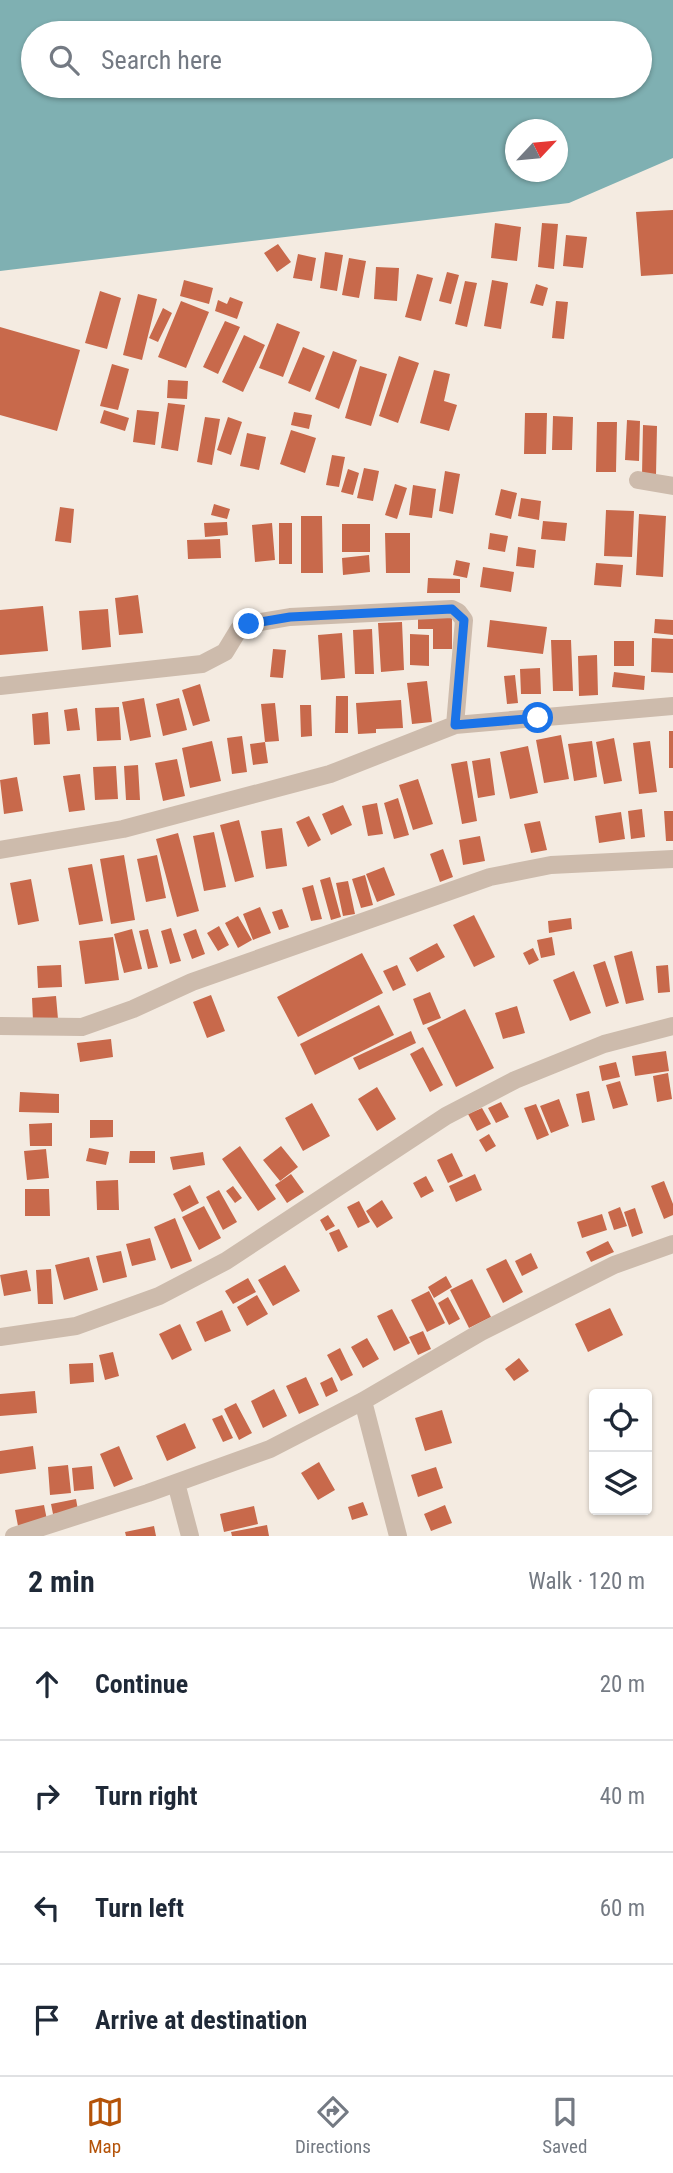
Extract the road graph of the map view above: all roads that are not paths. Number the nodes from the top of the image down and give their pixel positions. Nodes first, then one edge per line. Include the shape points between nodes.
1 (638, 480) dead end
2 (673, 486) edge
3 (0, 686) edge
4 (673, 706) edge
5 (455, 725) junction
6 (0, 850) edge
7 (673, 859) edge
8 (0, 1026) edge
9 (673, 1026) edge
10 (673, 1244) edge
11 (0, 1337) edge
12 (363, 1401) junction
13 (176, 1483) junction
14 (14, 1536) edge
15 (190, 1536) edge
16 (398, 1536) edge

1 - 2 street
3 - 5 street via 202,664 225,652 239,629 290,617 452,609 464,620
4 - 5 street
5 - 6 street via 330,774 123,830
7 - 8 street via 551,865 490,877 192,982 82,1027
9 - 11 street via 604,1044 515,1080 446,1116 226,1261 159,1296 76,1326
10 - 12 street via 602,1271 481,1332
12 - 13 street via 270,1449
12 - 16 street
13 - 14 street
13 - 15 street

